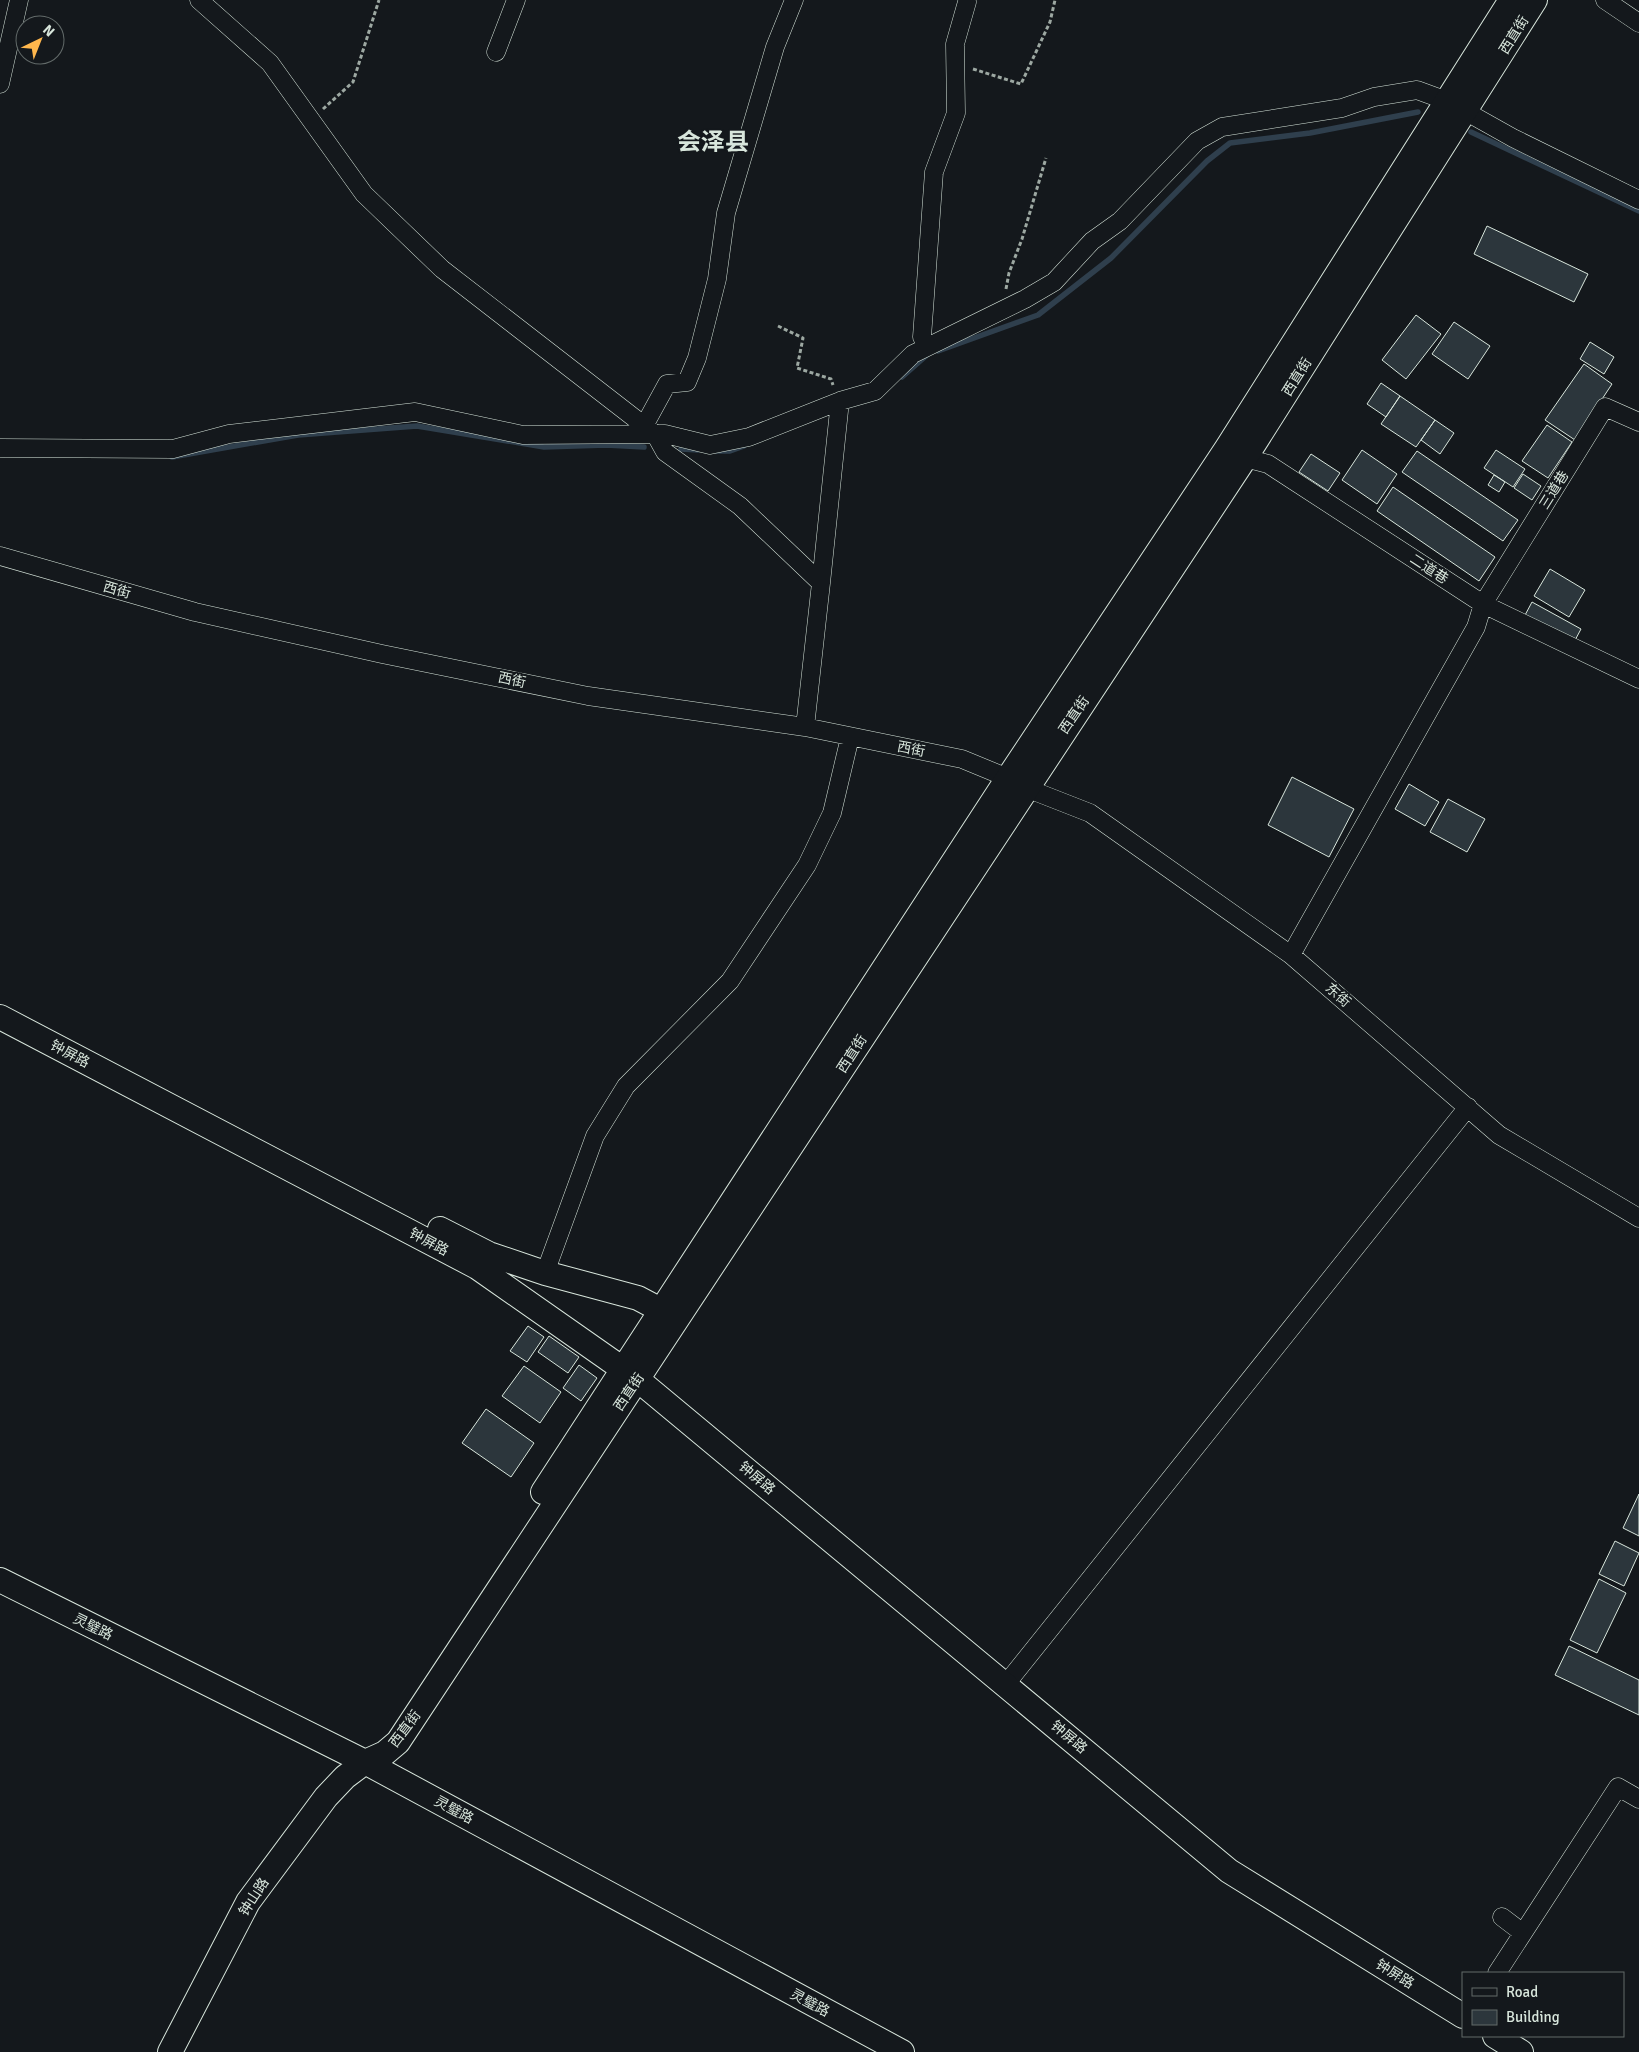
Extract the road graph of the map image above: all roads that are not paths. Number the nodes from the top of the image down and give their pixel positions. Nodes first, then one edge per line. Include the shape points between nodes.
1 (19, 0) edge
2 (199, 0) edge
3 (516, 0) edge
4 (794, 0) edge
5 (1511, 0) edge
6 (1536, 0) edge
7 (1605, 0) edge
8 (967, 2) dead end
9 (1639, 22) edge
10 (496, 52) dead end
11 (0, 84) edge
12 (1456, 106) junction
13 (1639, 200) edge
14 (928, 346) junction
15 (840, 401) junction
16 (1639, 422) edge
17 (650, 430) junction
18 (0, 448) edge
19 (1236, 453) junction
20 (0, 556) edge
21 (821, 583) junction
22 (1483, 604) junction
23 (1639, 679) edge
24 (805, 727) junction
25 (850, 737) junction
26 (1017, 783) junction
27 (1291, 955) junction
28 (0, 1000) edge
29 (0, 1017) edge
30 (1468, 1107) junction
31 (1639, 1218) edge
32 (544, 1273) junction
33 (670, 1314) junction
34 (630, 1374) junction
35 (0, 1580) edge
36 (1006, 1684) junction
37 (365, 1762) junction
38 (1639, 1800) edge
39 (1502, 1917) dead end
40 (1523, 1933) junction
41 (1498, 1972) edge
42 (1462, 2015) edge
43 (1497, 2037) edge
44 (170, 2052) edge
45 (902, 2052) edge
46 (1521, 2052) edge

1 - 11 street
2 - 17 street via 270,63 364,194 442,269
3 - 10 street
4 - 17 street via 775,47 726,213 717,279 697,358 687,382 666,384
5 - 12 street, 西直街
6 - 12 street, 西直街
7 - 9 street
8 - 14 street via 955,44 956,113 934,172 922,337
12 - 13 street via 1512,138
12 - 14 street via 1417,90 1374,97 1342,108 1222,127 1197,141 1120,221 1092,241 1054,282
12 - 19 street, 西直街
14 - 15 street via 913,354 876,391
15 - 17 street via 749,438 710,445
15 - 21 street
16 - 22 street, 三道巷 via 1605,408
17 - 18 street via 523,436 415,412 229,434 174,449
17 - 21 street via 665,452 740,506
19 - 22 street, 二道巷 via 1268,464
19 - 26 street, 西直街
20 - 24 street, 西街 via 195,612 382,654 588,696
21 - 24 street
22 - 23 street, 二道巷
22 - 27 street via 1476,627
24 - 25 street, 西街
25 - 26 street, 西街 via 962,759
25 - 32 street via 832,813 807,865 730,981 626,1086 595,1136
26 - 27 street, 东街 via 1090,813
26 - 33 street, 西直街
27 - 30 street, 东街
28 - 32 street, 钟屏路 via 489,1254
29 - 34 street, 钟屏路 via 477,1267
30 - 31 street, 东街 via 1499,1135
30 - 36 street
32 - 33 street, 钟屏路 via 638,1298
33 - 34 street, 西直街
34 - 36 street, 钟屏路
34 - 37 street, 西直街
35 - 37 street, 灵璧路
36 - 42 street, 钟屏路 via 1229,1871
37 - 44 street, 钟山路 via 326,1797 248,1902
37 - 45 street, 灵璧路
38 - 40 street via 1618,1787
39 - 40 street
40 - 41 street
43 - 46 street

